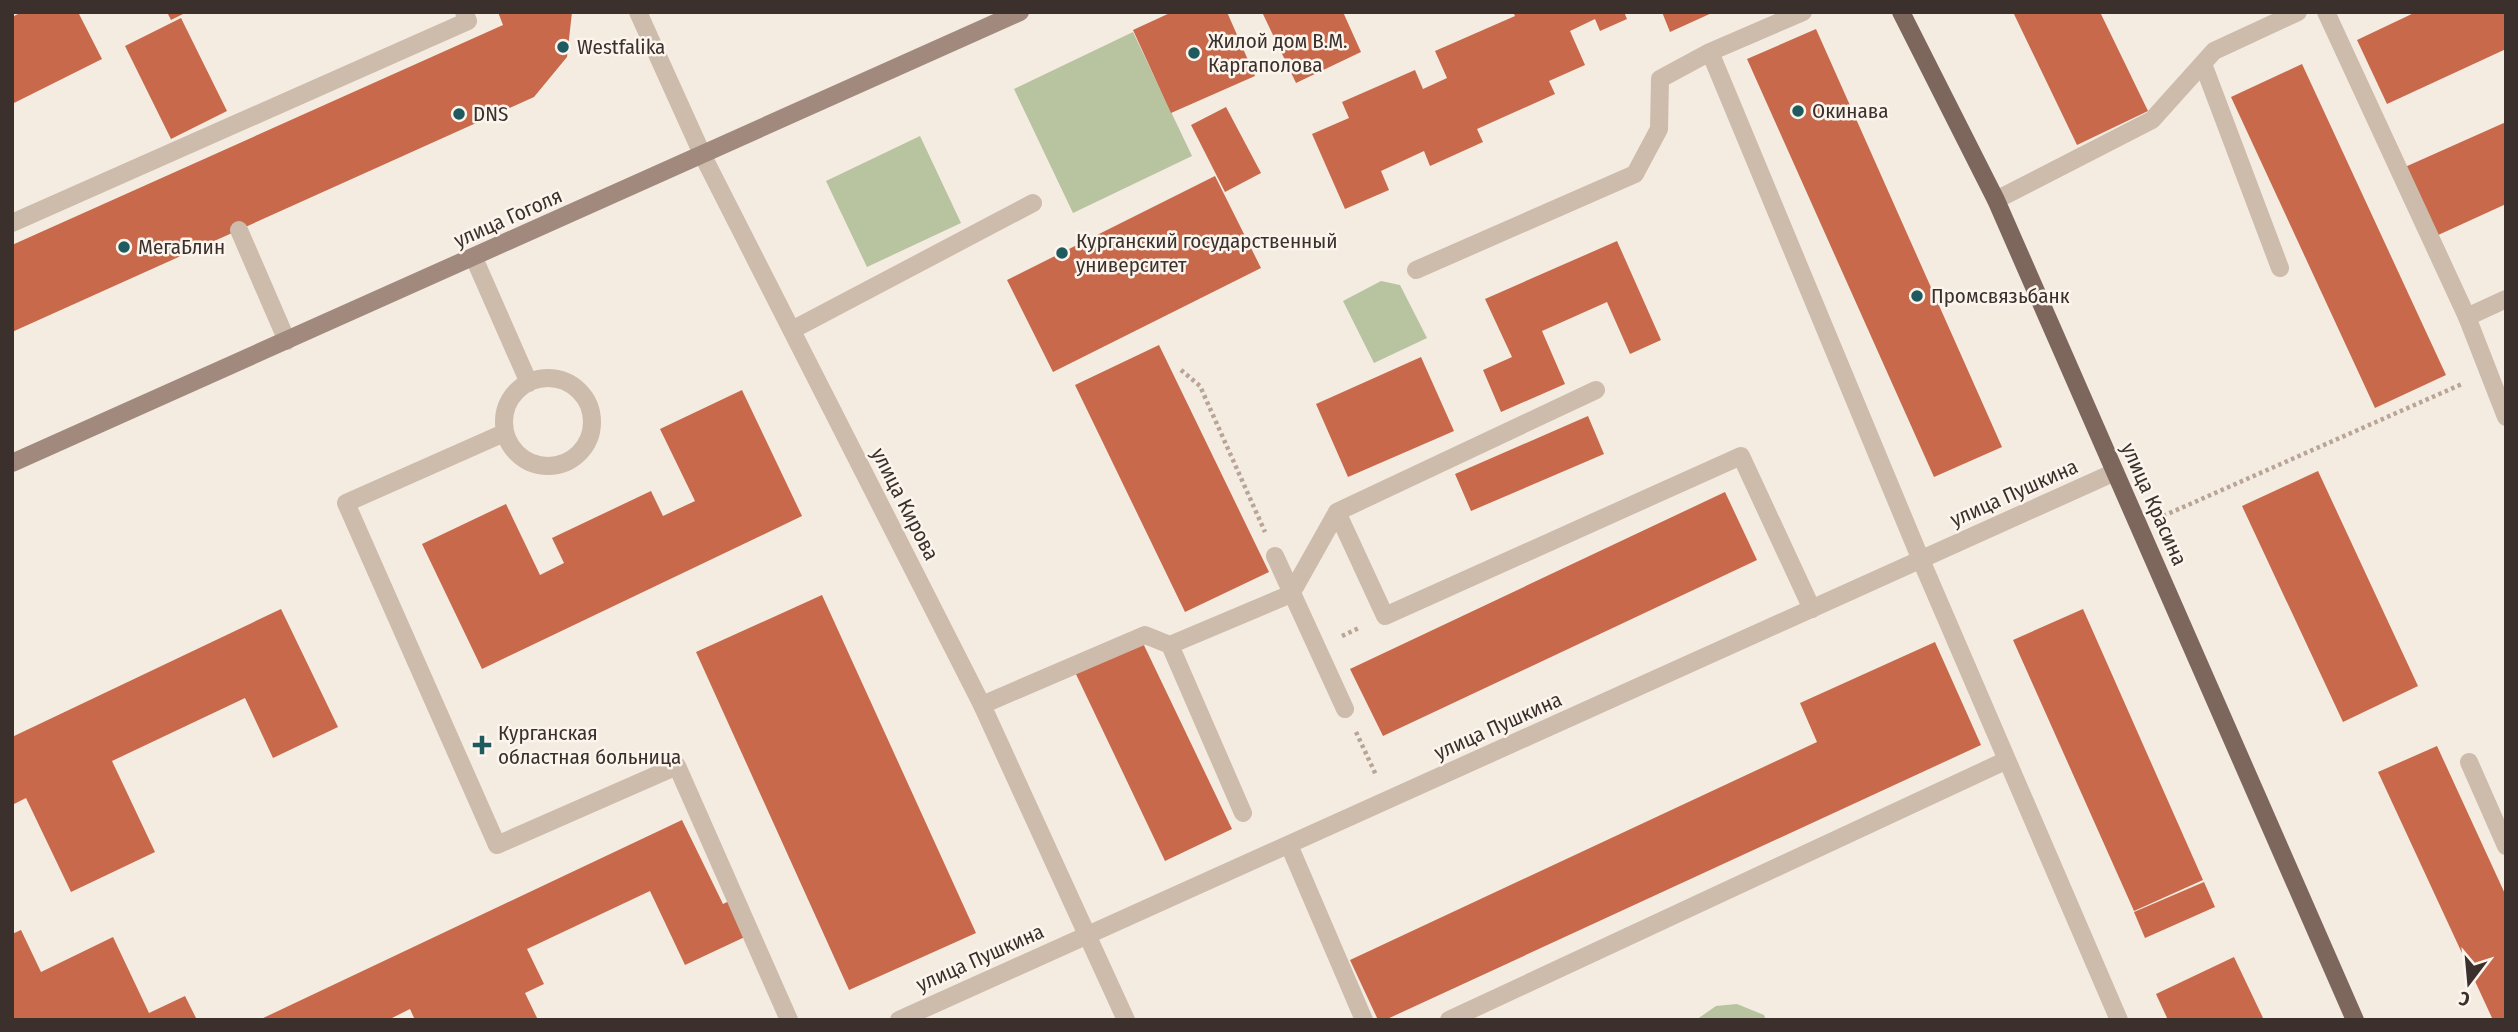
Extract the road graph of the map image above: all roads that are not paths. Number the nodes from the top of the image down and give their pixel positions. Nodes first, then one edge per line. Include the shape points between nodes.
1 (464, 12) edge
2 (638, 12) edge
3 (1020, 12) edge
4 (1803, 12) edge
5 (1901, 12) edge
6 (2298, 12) edge
7 (2326, 12) edge
8 (1710, 52) junction
9 (2203, 64) junction
10 (703, 156) junction
11 (1996, 200) junction
12 (1033, 203) dead end
13 (12, 223) edge
14 (239, 230) dead end
15 (474, 258) junction
16 (2280, 268) dead end
17 (1416, 270) dead end
18 (2506, 299) edge
19 (2467, 317) junction
20 (792, 331) junction
21 (287, 341) junction
22 (529, 383) junction
23 (1596, 390) dead end
24 (2506, 417) edge
25 (505, 433) junction
26 (12, 463) edge
27 (2115, 472) junction
28 (1337, 512) junction
29 (1275, 556) road end
30 (1921, 560) junction
31 (1291, 594) junction
32 (1812, 609) junction
33 (1170, 645) junction
34 (982, 705) junction
35 (1345, 709) road end
36 (2007, 760) junction
37 (2469, 762) dead end
38 (1243, 813) dead end
39 (1289, 845) junction
40 (2506, 846) edge
41 (1088, 935) junction
42 (789, 1020) edge
43 (899, 1020) edge
44 (1126, 1020) edge
45 (1364, 1020) edge
46 (1450, 1020) edge
47 (2119, 1020) edge
48 (2355, 1020) edge

1 - 13 street via 468,21 203,150
2 - 10 street, улица Кирова
3 - 10 main road, улица Гоголя
4 - 8 street
5 - 11 main road, улица Красина
6 - 9 street via 2214,51
7 - 19 street
8 - 17 street via 1660,79 1659,129 1635,174
8 - 30 street
9 - 11 street via 2152,120
9 - 16 street
10 - 15 main road, улица Гоголя
10 - 20 street, улица Кирова
11 - 27 main road, улица Красина
12 - 20 street
14 - 21 street
15 - 21 main road, улица Гоголя
15 - 22 street
18 - 19 street
19 - 24 street
20 - 34 street, улица Кирова
21 - 26 main road, улица Гоголя
22 - 25 street via 517,390 505,410
22 - 25 street via 560,380 580,391 591,412 591,435 579,454 559,466 536,465 516,453
23 - 28 street
25 - 42 street via 346,503 497,845 677,766
27 - 30 street, улица Пушкина
27 - 48 main road, улица Красина
28 - 31 street
28 - 32 street via 1385,616 1741,456
29 - 31 street
30 - 32 street, улица Пушкина
30 - 36 street
31 - 33 street
31 - 35 street
32 - 39 street, улица Пушкина
33 - 34 street via 1145,635
33 - 38 street
34 - 41 street, улица Кирова
36 - 46 street
36 - 47 street
37 - 40 street
39 - 41 street, улица Пушкина
39 - 45 street
41 - 43 street, улица Пушкина
41 - 44 street, улица Кирова

